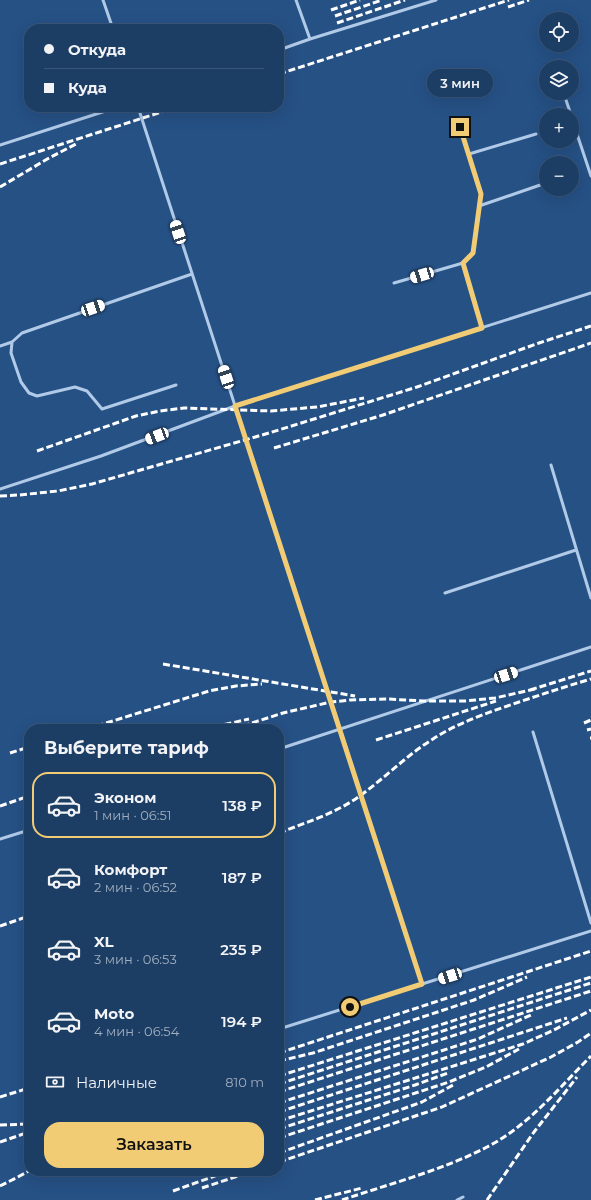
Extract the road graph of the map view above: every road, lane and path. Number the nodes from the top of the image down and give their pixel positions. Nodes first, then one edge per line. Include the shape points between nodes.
1 (103, 0) edge
2 (296, 0) edge
3 (436, 0) edge
4 (111, 24) edge
5 (310, 39) junction
6 (284, 48) edge
7 (566, 100) dead end
8 (569, 108) edge
9 (102, 112) edge
10 (140, 112) edge
11 (460, 127) dead end
12 (536, 134) dead end
13 (579, 140) edge
14 (0, 145) edge
15 (469, 154) junction
16 (591, 176) edge
17 (539, 185) edge
18 (479, 206) junction
19 (463, 263) junction
20 (192, 274) junction
21 (394, 283) dead end
22 (591, 293) edge
23 (482, 328) junction
24 (12, 342) junction
25 (0, 346) edge
26 (176, 385) dead end
27 (235, 406) junction
28 (551, 465) dead end
29 (0, 489) edge
30 (576, 550) junction
31 (445, 593) dead end
32 (591, 598) edge
33 (591, 647) edge
34 (340, 729) junction
35 (533, 732) dead end
36 (284, 747) edge
37 (24, 832) edge
38 (0, 839) edge
39 (591, 923) edge
40 (591, 931) edge
41 (422, 984) junction
42 (284, 1027) edge
43 (463, 1197) dead end
44 (457, 1200) edge

1 - 4 lane
2 - 5 lane
3 - 5 lane
5 - 6 lane
7 - 8 lane
9 - 14 lane
10 - 20 lane
11 - 15 lane
12 - 15 lane
13 - 16 lane
15 - 18 lane via 481,194
17 - 18 lane
18 - 19 lane via 473,253
19 - 21 lane
19 - 23 lane
20 - 24 lane via 22,333
20 - 27 lane
22 - 23 lane
23 - 27 lane
24 - 25 lane
24 - 26 lane via 11,353 21,382 29,393 37,396 75,387 87,391 102,409
27 - 29 lane via 101,456
27 - 34 lane
28 - 30 lane
30 - 31 lane
30 - 32 lane
33 - 34 lane
34 - 36 lane
34 - 41 lane
35 - 39 lane
37 - 38 lane
40 - 41 lane
41 - 42 lane
43 - 44 lane

